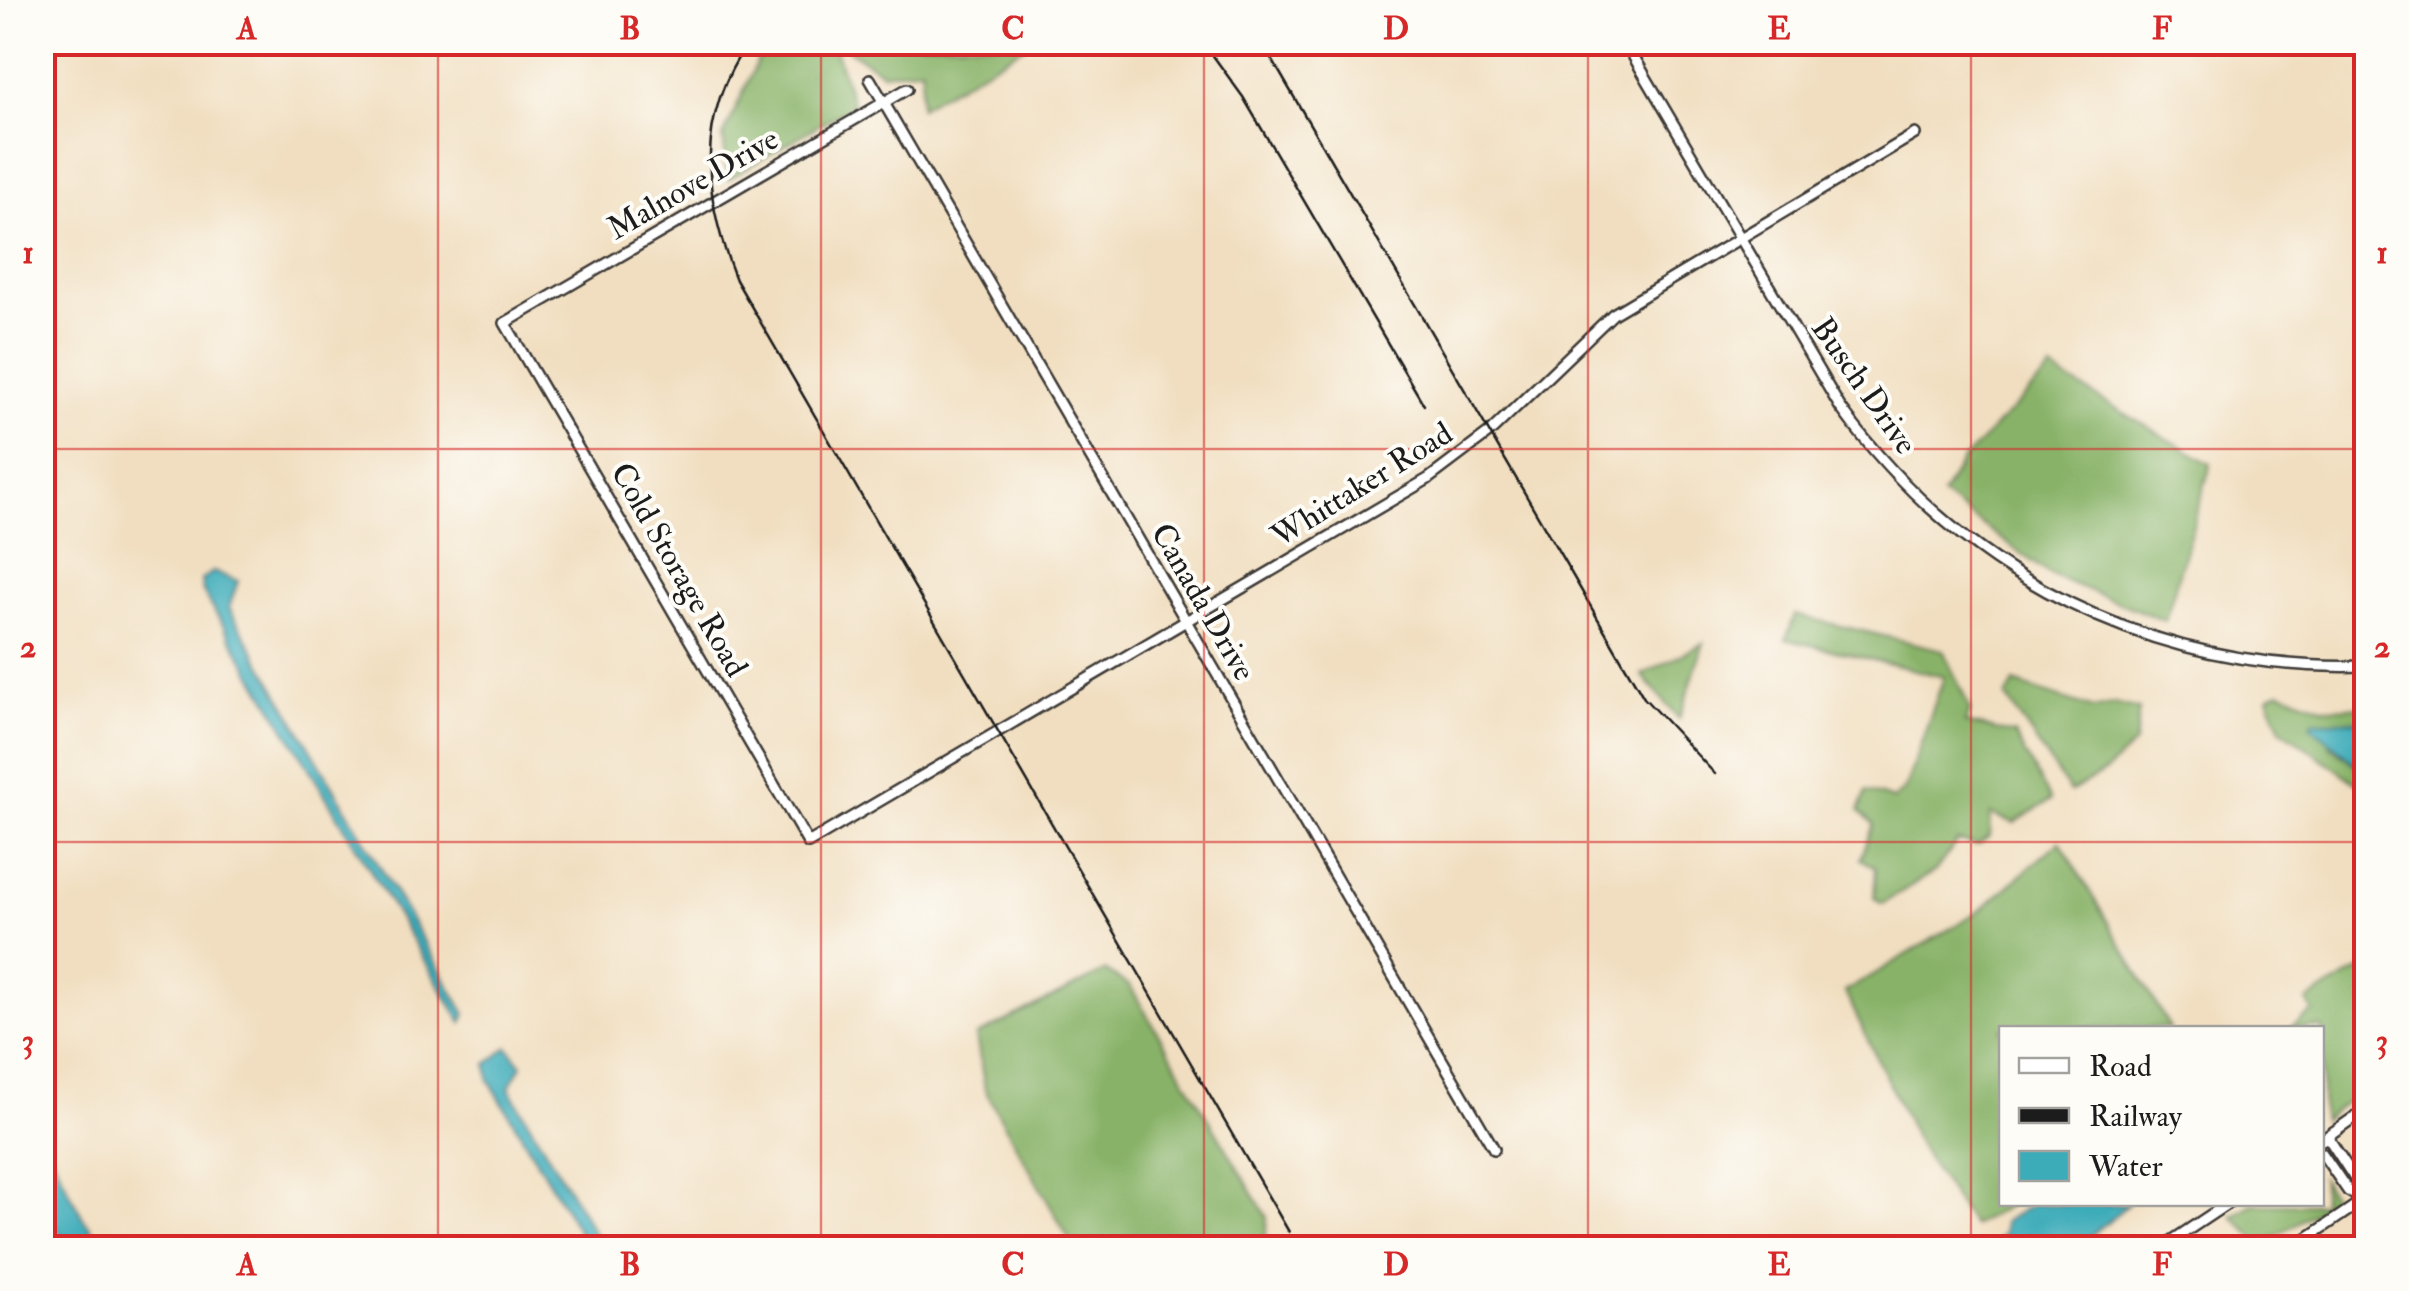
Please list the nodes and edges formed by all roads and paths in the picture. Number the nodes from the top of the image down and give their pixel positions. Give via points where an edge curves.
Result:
1 (1625, 42) edge
2 (870, 80) dead end
3 (907, 90) dead end
4 (884, 103) junction
5 (1915, 134) dead end
6 (1738, 236) junction
7 (505, 323) joint
8 (1185, 622) junction
9 (2366, 666) edge
10 (808, 844) joint
11 (2366, 1109) edge
12 (2324, 1138) edge
13 (1494, 1149) dead end
14 (2324, 1156) edge
15 (2366, 1201) edge
16 (2224, 1206) edge
17 (2160, 1248) edge
18 (2293, 1248) edge

1 - 6 street, Busch Drive
2 - 4 street, Canada Drive
3 - 4 street, Malnove Drive
4 - 7 street, Malnove Drive
4 - 8 street, Canada Drive
5 - 6 street, Whittaker Road
6 - 8 street, Whittaker Road via 1613,314 1458,459
6 - 9 street, Busch Drive via 1864,440 1989,558 2065,603 2182,648 2252,662
7 - 10 street, Cold Storage Road
8 - 10 street, Whittaker Road
8 - 13 street, Canada Drive
11 - 12 street
12 - 15 street
14 - 15 street via 2348,1191
15 - 18 street
16 - 17 street

